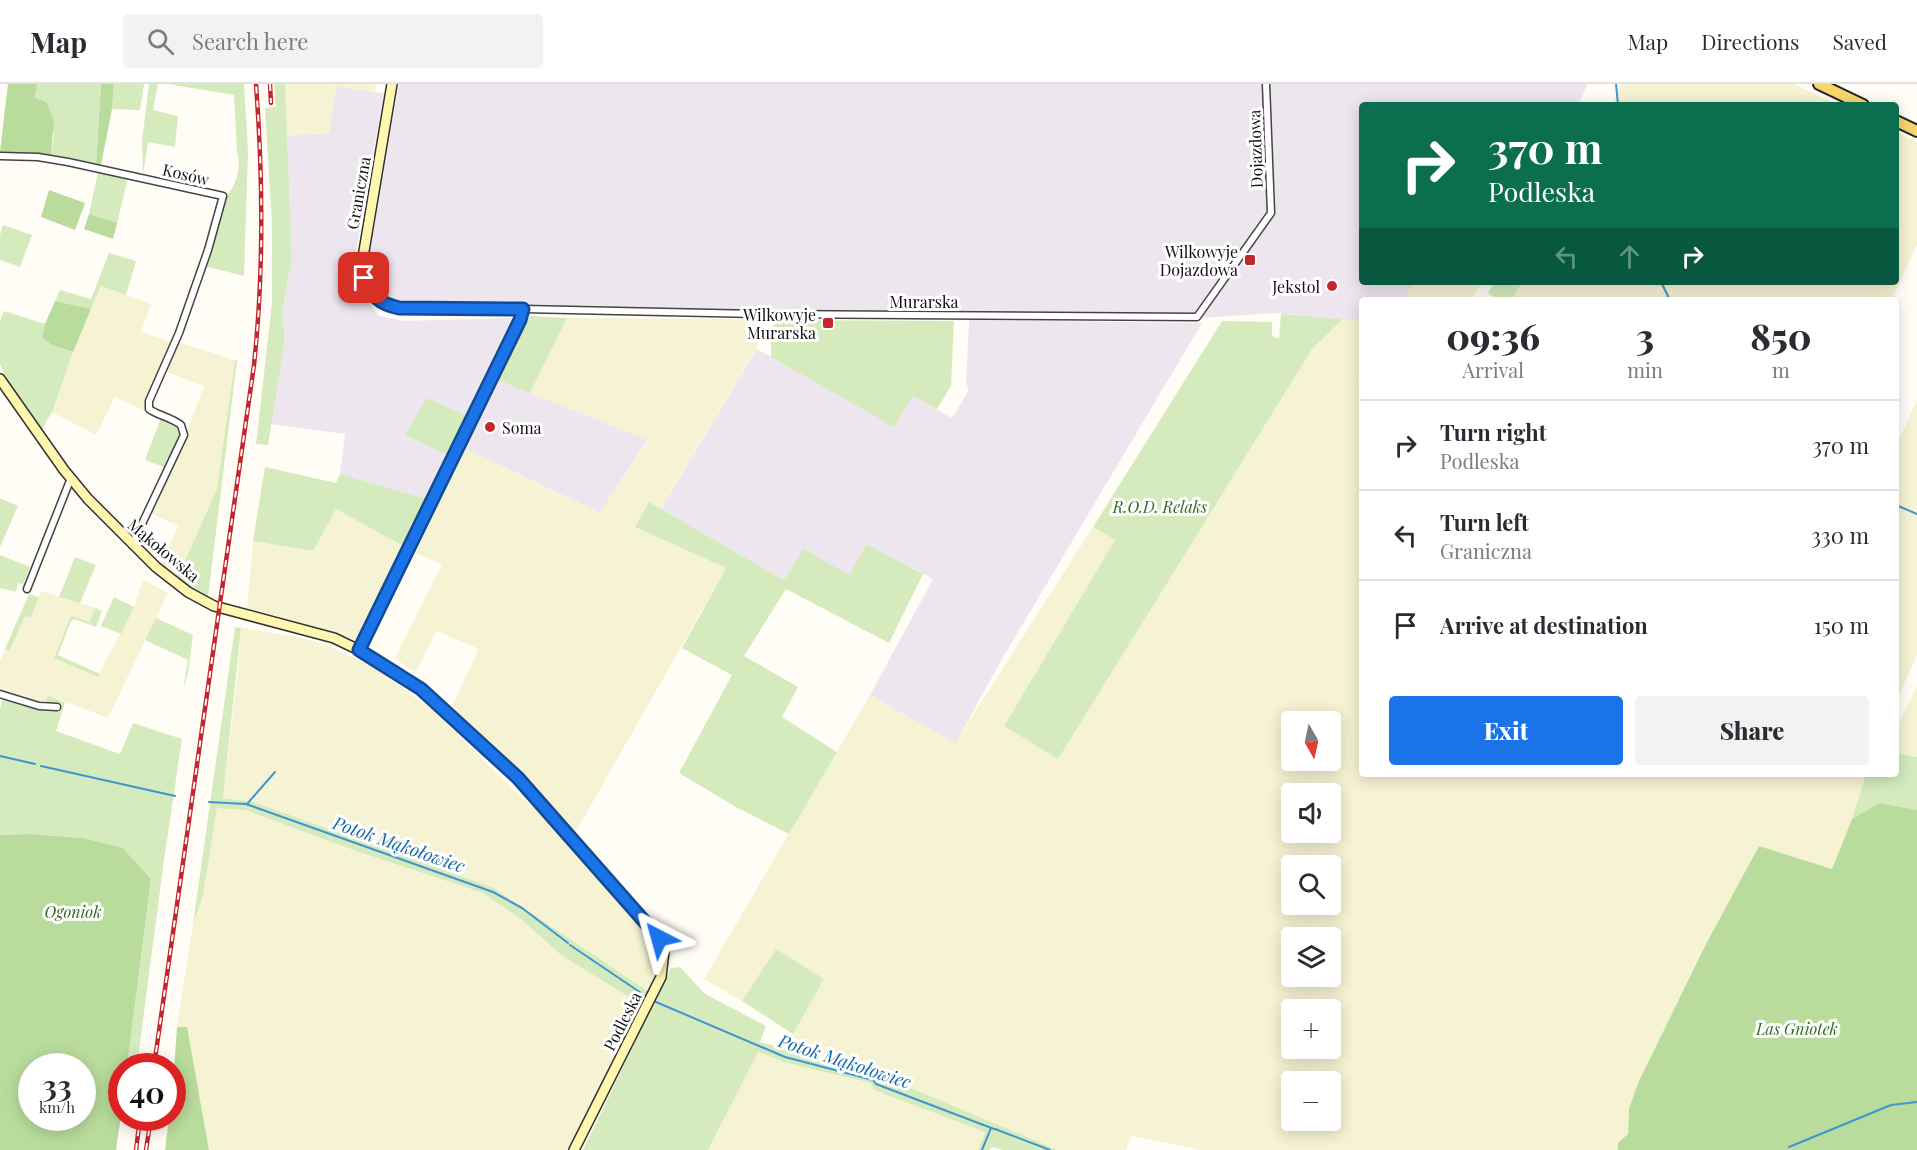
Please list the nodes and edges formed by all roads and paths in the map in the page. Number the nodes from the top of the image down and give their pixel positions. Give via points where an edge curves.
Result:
1 (392, 84) edge
2 (1266, 84) edge
3 (1819, 84) edge
4 (1857, 102) edge
5 (1899, 122) edge
6 (1917, 130) edge
7 (0, 156) edge
8 (1271, 213) joint
9 (523, 309) junction
10 (0, 379) edge
11 (71, 478) junction
12 (132, 545) junction
13 (27, 589) dead end
14 (359, 650) junction
15 (0, 694) edge
16 (57, 707) dead end
17 (573, 1150) edge

1 - 9 street, Graniczna via 362,263 369,290 385,305 399,308
2 - 8 street, Dojazdowa
3 - 4 main road
5 - 6 main road
7 - 12 street, Kosów via 58,160 224,196 179,333 148,405 153,412 181,425 184,435
8 - 9 street, Murarska via 1197,316
9 - 14 street
10 - 11 street, Mąkołowska
11 - 12 street, Mąkołowska
11 - 13 street
12 - 14 street, Mąkołowska via 188,592 214,606 303,628
14 - 17 street, Podleska via 421,689 518,778 659,938 664,951 660,977
15 - 16 street via 39,706

